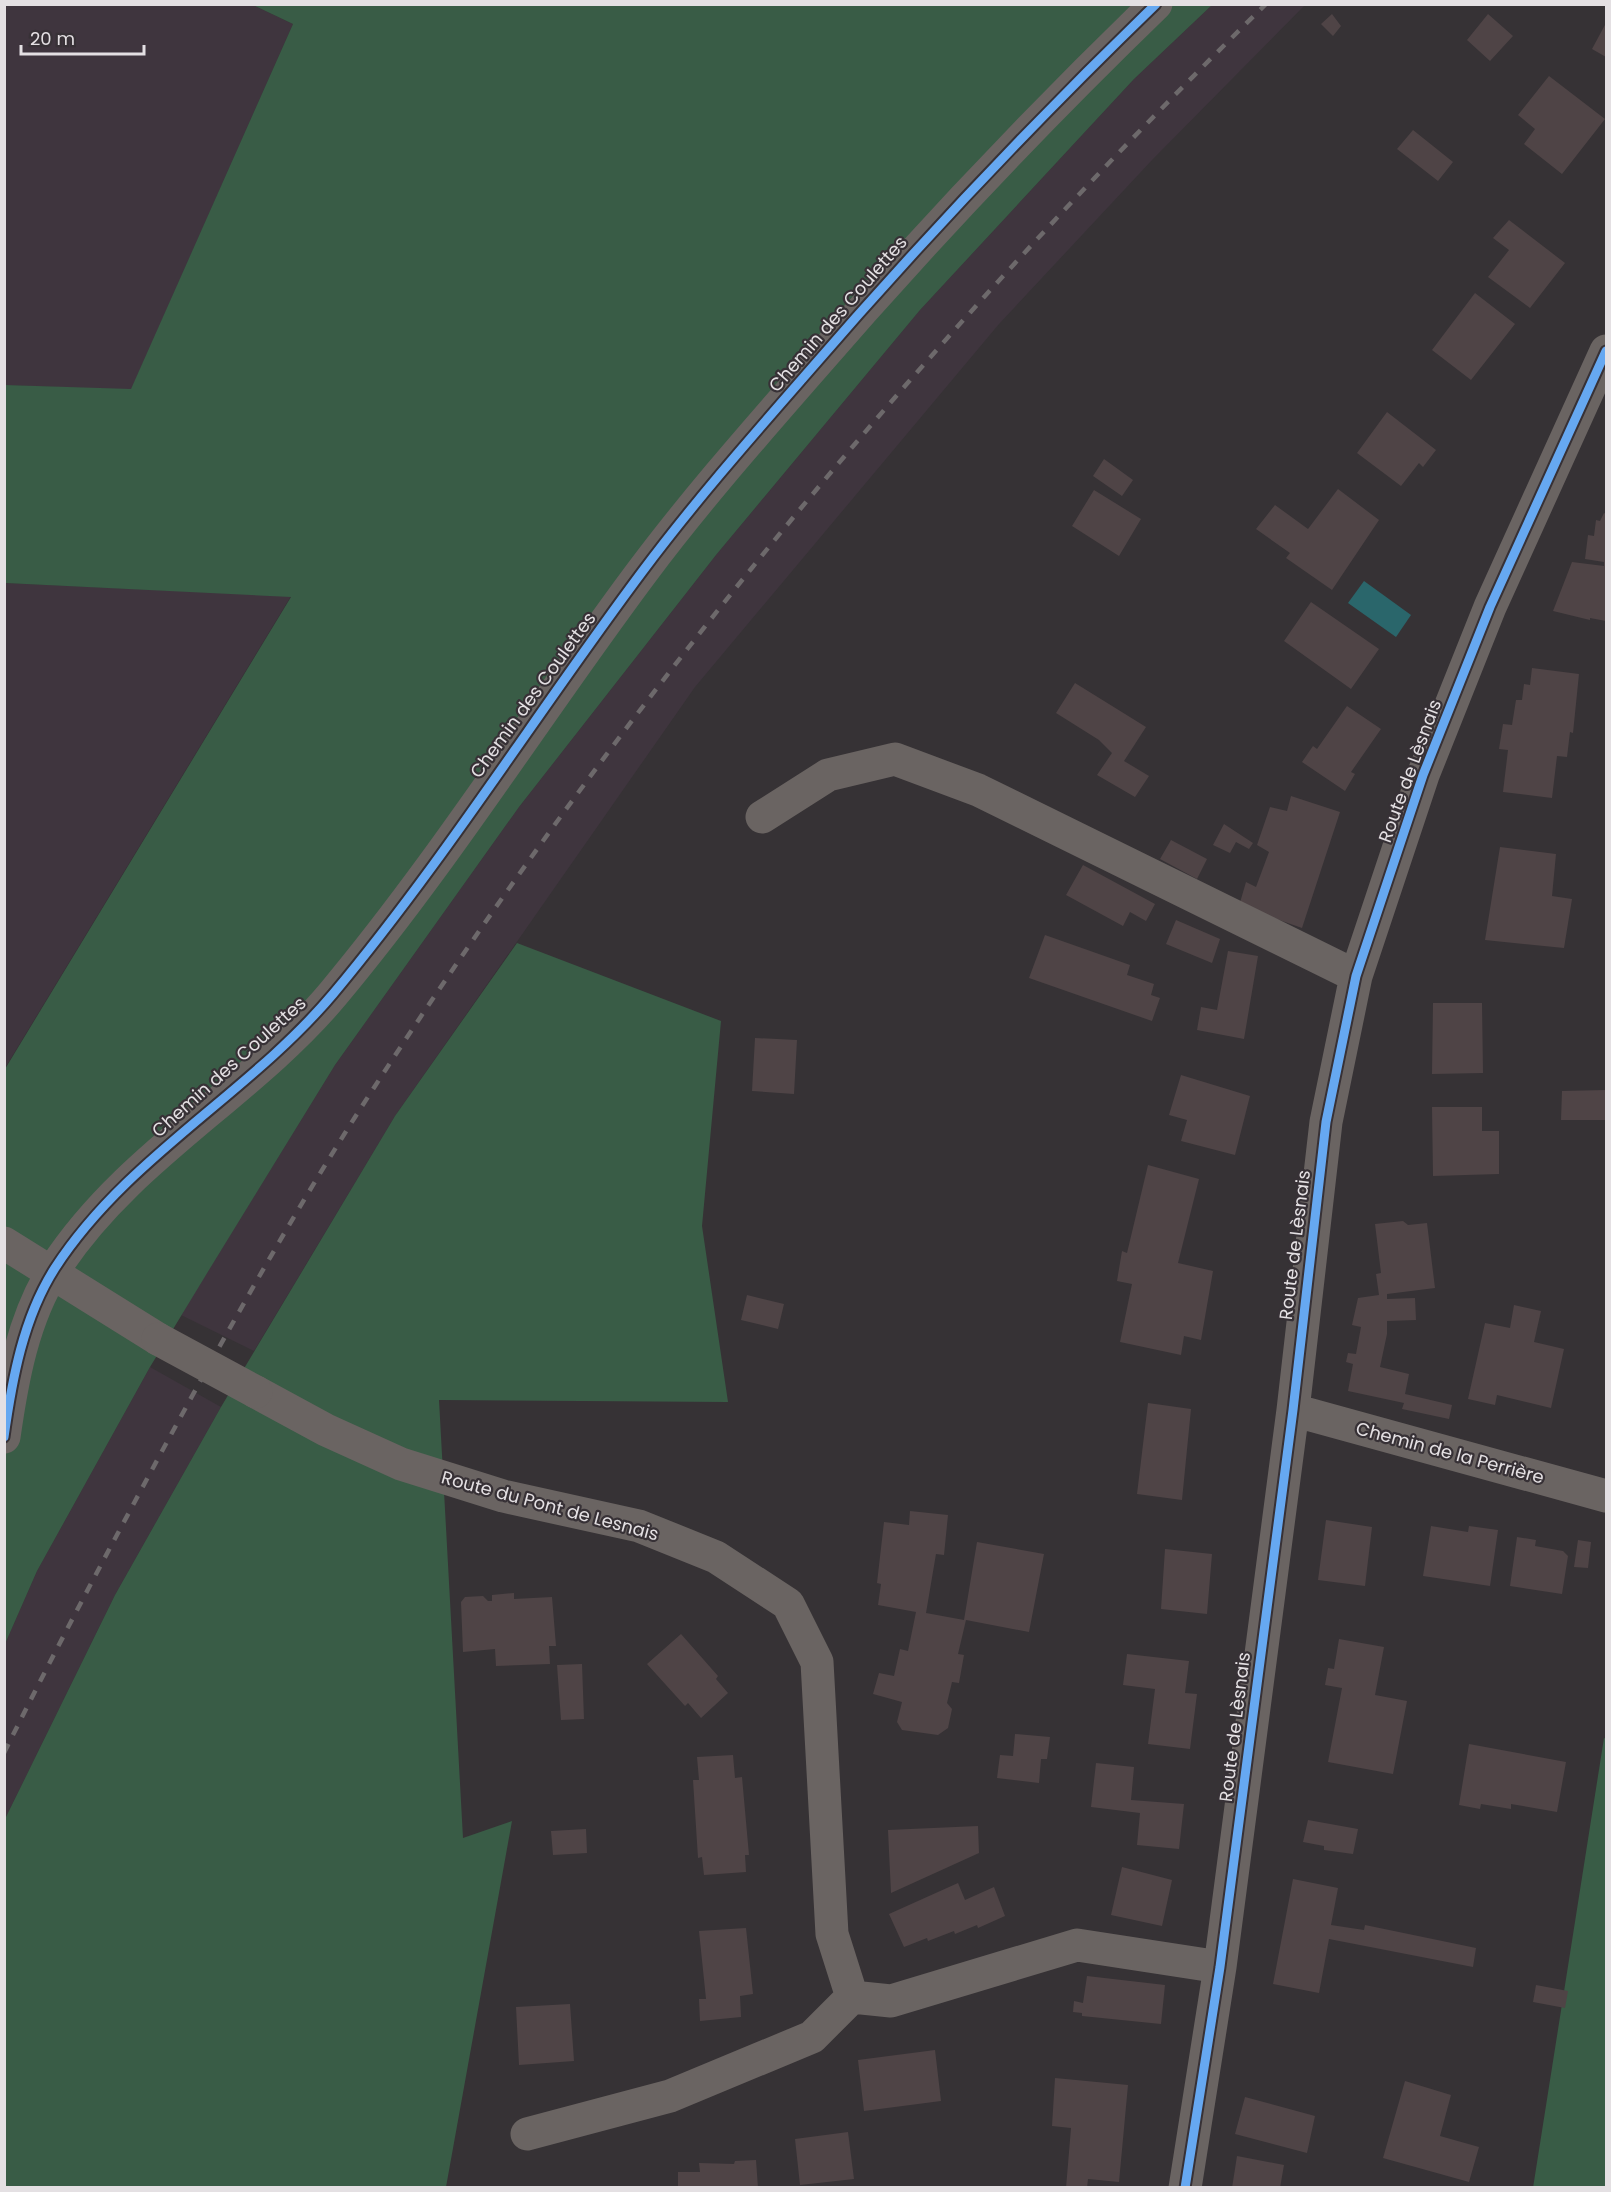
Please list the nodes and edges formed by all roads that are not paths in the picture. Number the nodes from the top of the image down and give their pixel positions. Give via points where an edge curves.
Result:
1 (1156, 4) edge
2 (1606, 351) edge
3 (762, 817) dead end
4 (1356, 976) junction
5 (4, 1243) edge
6 (52, 1273) junction
7 (1293, 1410) junction
8 (4, 1437) edge
9 (1606, 1496) edge
10 (1220, 1966) junction
11 (852, 1997) junction
12 (527, 2134) dead end
13 (1185, 2187) edge

1 - 6 street, Chemin des Coulettes via 1030,127 877,292 763,424 644,569 393,918 332,995 301,1030 122,1184
2 - 4 street, Route de Lèsnais via 1490,607 1423,775
3 - 4 street via 828,775 895,759 978,790
4 - 7 street, Route de Lèsnais via 1326,1122
5 - 6 street, Route du Pont de Lesnais
6 - 8 street, Chemin des Coulettes via 17,1363
6 - 11 street, Route du Pont de Lesnais, bridge via 158,1339 326,1430 401,1464 503,1496 639,1526 705,1552 788,1605 817,1662 832,1934
7 - 9 street, Chemin de la Perrière
7 - 10 street, Route de Lèsnais
10 - 11 street via 1077,1945 891,2001
10 - 13 street, Route de Lèsnais
11 - 12 street via 812,2037 670,2096

